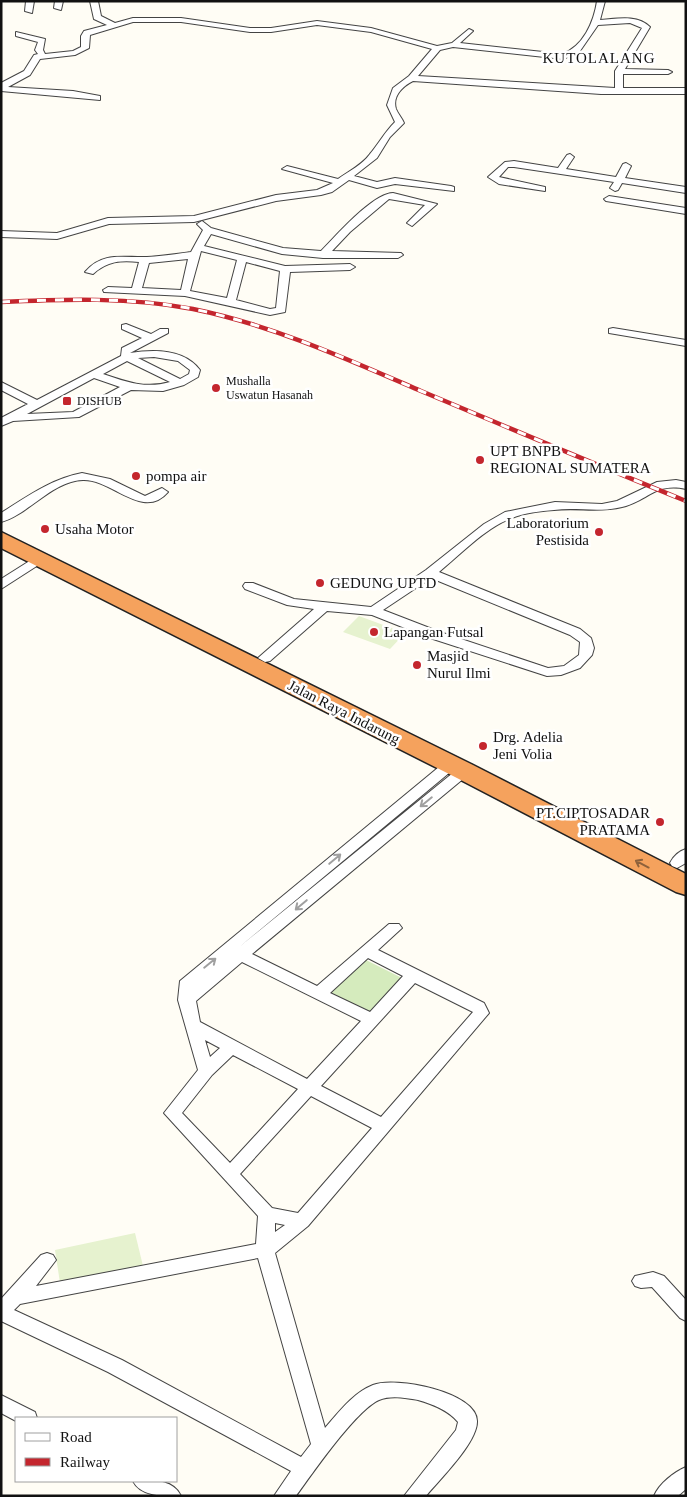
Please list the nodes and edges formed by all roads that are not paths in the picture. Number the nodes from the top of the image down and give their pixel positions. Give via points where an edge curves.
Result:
1 (30, 1) edge
2 (94, 1) edge
3 (601, 1) edge
4 (28, 11) dead end
5 (597, 23) junction
6 (116, 26) junction
7 (469, 31) dead end
8 (19, 34) dead end
9 (454, 45) junction
10 (437, 48) junction
11 (42, 55) junction
12 (619, 70) junction
13 (668, 72) dead end
14 (412, 78) junction
15 (1, 81) edge
16 (11, 82) junction
17 (1, 88) edge
18 (619, 91) junction
19 (686, 91) edge
20 (97, 98) dead end
21 (570, 157) dead end
22 (626, 166) dead end
23 (287, 169) dead end
24 (560, 172) junction
25 (342, 180) junction
26 (619, 181) junction
27 (452, 189) dead end
28 (542, 189) dead end
29 (686, 190) edge
30 (686, 210) edge
31 (194, 219) junction
32 (412, 223) dead end
33 (208, 230) junction
34 (1, 234) edge
35 (196, 252) junction
36 (323, 255) junction
37 (398, 255) dead end
38 (145, 260) junction
39 (242, 260) junction
40 (350, 267) dead end
41 (285, 269) junction
42 (90, 272) dead end
43 (108, 290) dead end
44 (136, 292) junction
45 (185, 293) junction
46 (231, 302) junction
47 (126, 327) dead end
48 (164, 331) dead end
49 (613, 331) dead end
50 (152, 338) junction
51 (686, 343) edge
52 (127, 357) junction
53 (92, 374) junction
54 (180, 383) junction
55 (1, 385) edge
56 (129, 387) junction
57 (36, 404) junction
58 (4, 419) edge
59 (686, 486) edge
60 (162, 492) dead end
61 (1, 518) edge
62 (1, 529) edge
63 (1, 539) edge
64 (35, 553) junction
65 (430, 573) junction
66 (1, 585) edge
67 (249, 586) dead end
68 (324, 608) junction
69 (374, 611) junction
70 (251, 655) junction
71 (457, 768) junction
72 (684, 868) edge
73 (394, 928) dead end
74 (367, 951) junction
75 (234, 952) junction
76 (413, 975) junction
77 (319, 994) junction
78 (372, 1020) junction
79 (194, 1026) junction
80 (231, 1046) junction
81 (206, 1071) junction
82 (308, 1086) junction
83 (383, 1126) junction
84 (230, 1174) junction
85 (267, 1214) junction
86 (302, 1221) junction
87 (265, 1250) junction
88 (47, 1260) dead end
89 (641, 1281) dead end
90 (15, 1297) junction
91 (1, 1311) edge
92 (686, 1313) edge
93 (1, 1403) edge
94 (26, 1417) edge
95 (321, 1446) junction
96 (305, 1469) junction
97 (686, 1476) edge
98 (145, 1482) edge
99 (172, 1496) edge
100 (284, 1496) edge
101 (414, 1496) edge
102 (664, 1496) edge

1 - 4 street
2 - 6 street via 97,17
3 - 5 street
5 - 9 street via 576,50 563,57
5 - 12 street via 633,22 646,27
6 - 10 street via 129,20 172,20 260,30 323,23 371,30
6 - 11 street via 87,33 85,48 79,52
7 - 9 street
8 - 11 street via 42,41 39,50
9 - 10 street
10 - 14 street
11 - 16 street via 35,58 27,73
12 - 13 street
12 - 18 street
14 - 18 street
14 - 25 street via 392,96 393,112 400,123 386,136 370,160
15 - 16 street
16 - 17 street
17 - 20 street via 25,92 72,92
18 - 19 street
21 - 24 street
22 - 26 street
23 - 25 street
24 - 26 street
24 - 28 street via 510,164 493,177 499,182
25 - 27 street via 377,185 395,180
25 - 31 street via 329,190 318,193 276,198
26 - 29 street via 664,183
26 - 30 street via 606,202
31 - 33 street
31 - 34 street via 108,221 57,236
32 - 36 street via 432,204 387,196
33 - 35 street
33 - 36 street via 282,250
35 - 38 street
35 - 39 street
35 - 45 street
36 - 37 street
38 - 42 street via 110,260 96,265
38 - 44 street
39 - 41 street
39 - 46 street
40 - 41 street
41 - 46 street via 281,310 270,312
43 - 44 street
44 - 45 street
45 - 46 street
47 - 50 street
48 - 50 street
49 - 51 street
50 - 52 street via 126,350
52 - 53 street
52 - 54 street
52 - 54 street via 164,355 186,361 195,370 194,375
53 - 56 street
53 - 57 street
54 - 56 street via 151,389
55 - 57 street
56 - 58 street via 75,415
57 - 58 street
59 - 65 street via 661,484 621,504 602,508 555,506 508,514
60 - 61 street via 142,500 102,480 79,477 55,485
62 - 64 highway, Jalan Raya Indarung
63 - 64 highway, Jalan Raya Indarung
64 - 66 street
64 - 70 highway, Jalan Raya Indarung
65 - 69 street
65 - 69 street via 575,632 586,641 587,651 580,663 570,669 560,673 547,672
67 - 68 street via 291,602
68 - 69 street
68 - 70 street
70 - 71 highway, Jalan Raya Indarung
70 - 72 highway, Jalan Raya Indarung
72 -> 71 highway, Jalan Raya Indarung
71 - 75 street
73 - 74 street
74 - 76 street
74 - 77 street
75 - 77 street
75 - 79 street via 186,1000
76 - 78 street
76 - 83 street via 478,1007 481,1013
77 - 78 street
78 - 82 street
79 - 80 street
79 - 81 street
80 - 81 street
80 - 82 street
81 - 84 street via 172,1113
82 - 83 street
82 - 84 street
83 - 86 street
84 - 85 street
85 - 86 street
85 - 87 street
86 - 87 street
87 - 90 street
87 - 95 street
88 - 90 street
89 - 92 street via 658,1281
90 - 91 street
91 - 96 street via 115,1366
93 - 94 street
95 - 96 street
95 - 101 street via 369,1396 380,1390 394,1388 432,1396 459,1408 468,1420 465,1434
96 - 100 street
97 - 102 street
98 - 99 street

